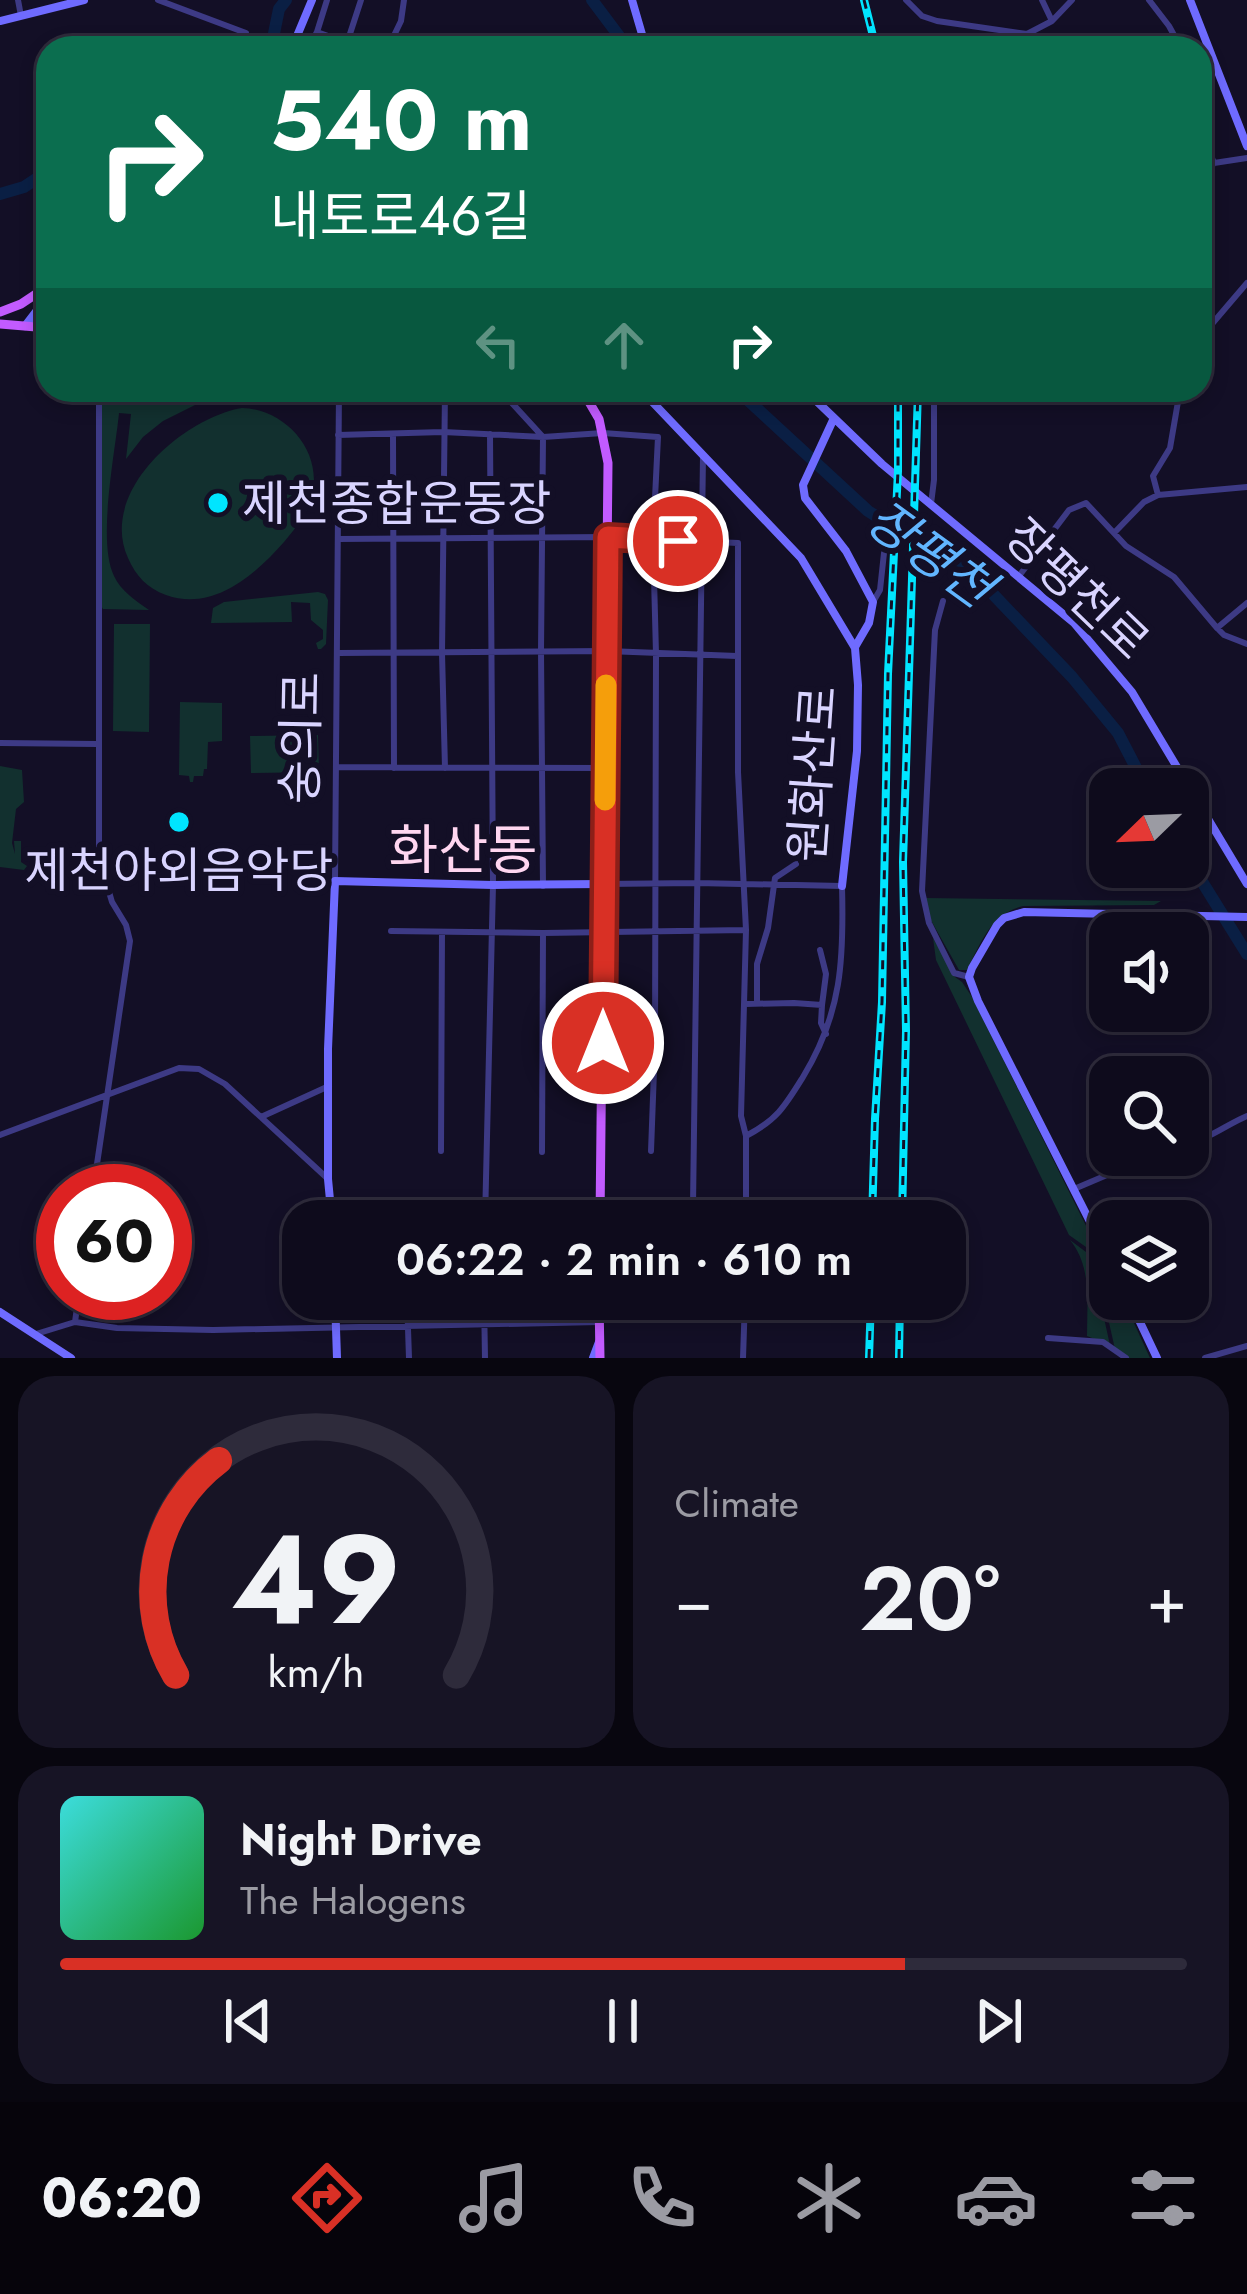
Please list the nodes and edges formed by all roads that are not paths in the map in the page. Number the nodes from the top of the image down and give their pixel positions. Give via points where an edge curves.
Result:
1 (18, 0) edge
2 (84, 0) edge
3 (158, 0) edge
4 (312, 0) edge
5 (327, 0) edge
6 (361, 0) edge
7 (404, 0) edge
8 (632, 0) edge
9 (906, 0) edge
10 (1042, 0) edge
11 (1072, 0) edge
12 (1149, 0) edge
13 (1190, 0) edge
14 (21, 16) junction
15 (0, 21) edge
16 (1052, 21) junction
17 (317, 32) junction
18 (246, 33) dead end
19 (1027, 34) joint
20 (297, 36) edge
21 (315, 36) edge
22 (328, 36) edge
23 (350, 36) edge
24 (393, 36) edge
25 (642, 36) edge
26 (1174, 36) edge
27 (1204, 36) edge
28 (1212, 56) edge
29 (1247, 146) edge
30 (1247, 158) edge
31 (1212, 159) edge
32 (1214, 164) junction
33 (1212, 166) edge
34 (1247, 283) edge
35 (36, 294) edge
36 (0, 312) edge
37 (36, 312) edge
38 (0, 324) edge
39 (1212, 324) edge
40 (25, 326) junction
41 (36, 327) edge
42 (99, 402) edge
43 (338, 402) edge
44 (444, 402) edge
45 (511, 402) edge
46 (589, 402) edge
47 (652, 402) edge
48 (814, 402) edge
49 (934, 402) edge
50 (1178, 402) edge
51 (831, 423) junction
52 (443, 432) junction
53 (603, 433) junction
54 (393, 434) junction
55 (490, 434) junction
56 (338, 435) junction
57 (542, 437) junction
58 (703, 455) junction
59 (1247, 487) edge
60 (1158, 495) junction
61 (931, 504) junction
62 (1115, 532) junction
63 (543, 537) junction
64 (608, 537) junction
65 (394, 538) junction
66 (443, 538) junction
67 (491, 538) junction
68 (338, 539) junction
69 (653, 539) junction
70 (702, 543) junction
71 (884, 554) dead end
72 (1019, 576) junction
73 (943, 601) dead end
74 (873, 602) junction
75 (1247, 603) edge
76 (1217, 628) junction
77 (1247, 644) edge
78 (855, 649) junction
79 (541, 651) junction
80 (607, 651) junction
81 (492, 652) junction
82 (338, 653) junction
83 (442, 653) junction
84 (394, 654) junction
85 (656, 654) junction
86 (701, 656) junction
87 (738, 656) junction
88 (0, 743) edge
89 (97, 744) junction
90 (542, 766) junction
91 (338, 767) junction
92 (492, 767) junction
93 (394, 768) junction
94 (445, 768) junction
95 (606, 768) junction
96 (796, 864) dead end
97 (335, 881) junction
98 (697, 883) junction
99 (745, 883) junction
100 (604, 884) junction
101 (654, 884) junction
102 (774, 884) junction
103 (1247, 884) edge
104 (493, 885) junction
105 (543, 886) junction
106 (842, 886) junction
107 (1247, 917) edge
108 (604, 930) junction
109 (655, 930) junction
110 (696, 930) junction
111 (746, 930) junction
112 (391, 931) dead end
113 (442, 932) junction
114 (493, 933) junction
115 (543, 933) junction
116 (820, 950) dead end
117 (969, 977) junction
118 (757, 1003) junction
119 (745, 1004) junction
120 (822, 1005) junction
121 (826, 1034) junction
122 (328, 1086) junction
123 (107, 1094) junction
124 (1247, 1116) edge
125 (261, 1118) junction
126 (0, 1135) edge
127 (746, 1136) junction
128 (1209, 1136) edge
129 (651, 1150) dead end
130 (441, 1151) dead end
131 (542, 1152) dead end
132 (97, 1164) edge
133 (1105, 1176) edge
134 (328, 1179) junction
135 (1074, 1189) junction
136 (331, 1200) edge
137 (485, 1200) edge
138 (601, 1200) edge
139 (693, 1200) edge
140 (746, 1200) edge
141 (1089, 1219) edge
142 (0, 1312) edge
143 (336, 1320) edge
144 (409, 1320) edge
145 (485, 1320) edge
146 (744, 1320) edge
147 (1139, 1320) edge
148 (75, 1322) joint
149 (599, 1322) joint
150 (409, 1324) junction
151 (485, 1324) junction
152 (336, 1327) junction
153 (36, 1334) junction
154 (1048, 1338) dead end
155 (599, 1341) junction
156 (1245, 1346) edge
157 (71, 1358) edge
158 (337, 1358) edge
159 (410, 1358) edge
160 (485, 1358) edge
161 (597, 1358) edge
162 (611, 1358) edge
163 (743, 1358) edge
164 (1126, 1358) edge
165 (1157, 1358) edge
166 (1205, 1358) edge
167 (1244, 1358) edge

1 - 14 street
2 - 14 street
3 - 18 street
4 - 20 street
5 - 17 street
6 - 23 street
7 - 24 street
8 - 25 street
9 - 19 street via 938,21
10 - 16 street
11 - 16 street
12 - 26 street
13 - 27 street
14 - 15 street
16 - 19 street
17 - 21 street
17 - 22 street
28 - 29 street
30 - 32 street
31 - 32 street
32 - 33 street
34 - 39 street
35 - 36 main road
37 - 40 street
38 - 40 main road
40 - 41 main road
42 - 89 street
43 - 56 street, 숭의로
44 - 52 street
45 - 57 street
46 - 53 main road
47 - 58 street, 원화산로
48 - 51 street, 장평천로
49 - 61 street
50 - 60 street via 1169,448 1153,476
51 - 61 street, 장평천로
51 - 74 street via 805,479 805,498
52 - 54 street
52 - 55 street
52 - 66 street
53 - 57 street
53 - 64 main road
53 - 69 street via 658,437
54 - 56 street
54 - 65 street
55 - 57 street
55 - 67 street
56 - 68 street, 숭의로
57 - 63 street
58 - 70 street
58 - 78 street, 원화산로 via 801,558
59 - 60 street
60 - 62 street
61 - 72 street, 장평천로
62 - 72 street via 1079,504
62 - 76 street via 1174,577
63 - 64 street
63 - 67 street
63 - 79 street
64 - 69 street
64 - 80 main road
65 - 66 street
65 - 68 street
65 - 84 street
66 - 67 street
66 - 83 street
67 - 81 street
68 - 82 street, 숭의로
69 - 70 street
69 - 85 street
70 - 86 street
70 - 87 street via 738,543
71 - 74 street
72 - 103 street, 장평천로 via 1074,623 1132,692
73 - 117 street via 922,891 954,974
74 - 78 street
75 - 76 street
76 - 77 street
78 - 106 street, 원화산로 via 856,751
79 - 80 street
79 - 81 street
79 - 90 street
80 - 85 street
80 - 95 main road
81 - 83 street
81 - 92 street
82 - 84 street
82 - 91 street, 숭의로
83 - 84 street
83 - 94 street
84 - 93 street
85 - 86 street
85 - 101 street
86 - 87 street
86 - 98 street
87 - 99 street
88 - 89 street
89 - 123 street via 99,858 130,940
90 - 92 street
90 - 95 street
90 - 105 street
91 - 93 street
91 - 97 street, 숭의로
92 - 94 street
92 - 104 street
93 - 94 street
95 - 100 main road
96 - 102 street
97 - 104 street
97 - 122 street, 숭의로
98 - 99 street
98 - 101 street
98 - 110 street
99 - 102 street
99 - 111 street
100 - 101 street
100 - 105 street
100 - 108 main road
101 - 109 street
102 - 106 street
102 - 118 street
104 - 105 street
104 - 114 street
106 - 121 street, 원화산로 via 837,1000
107 - 117 street via 1013,914 997,925
108 - 109 street
108 - 115 street
108 - 138 main road
109 - 110 street
109 - 129 street
110 - 111 street
110 - 139 street
111 - 119 street
112 - 113 street
113 - 114 street
113 - 130 street
114 - 115 street
114 - 137 street
115 - 131 street
116 - 120 street
117 - 135 street
118 - 119 street
118 - 120 street
119 - 127 street
120 - 121 street
121 - 127 street, 원화산로 via 779,1115
122 - 125 street
122 - 134 street, 숭의로
123 - 125 street via 190,1067 225,1084
123 - 126 street
123 - 132 street
124 - 128 street
125 - 134 street
127 - 140 street
133 - 135 street
134 - 136 street, 숭의로
135 - 141 street
142 - 153 street
143 - 152 street
144 - 150 street
145 - 151 street
146 - 163 street
147 - 165 street
148 - 152 street
148 - 153 street
149 - 151 street
149 - 155 main road
150 - 151 street
150 - 152 street
150 - 159 street
151 - 160 street
152 - 158 street
153 - 157 street
154 - 164 street via 1097,1341
155 - 161 main road
155 - 162 main road
156 - 166 street
156 - 167 street

